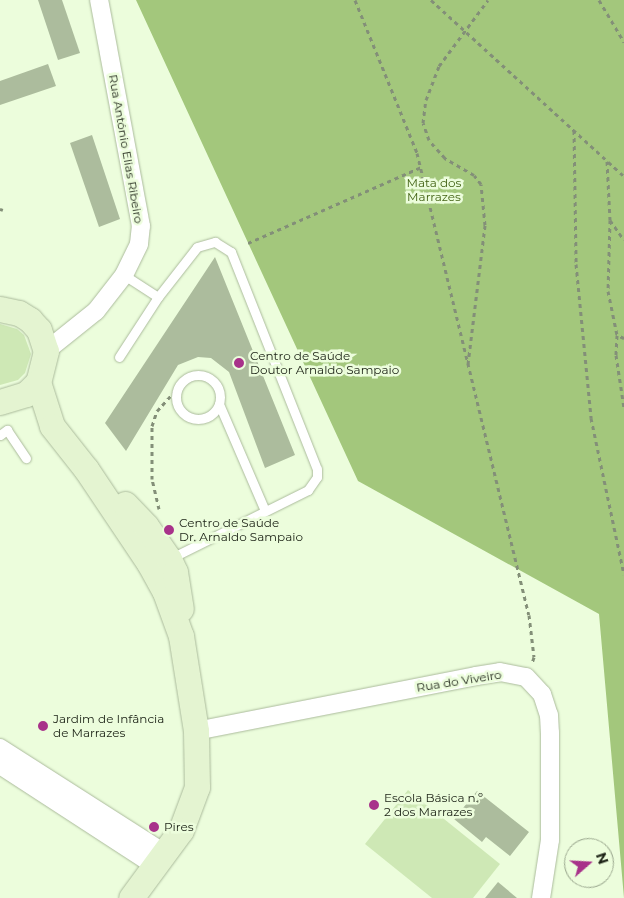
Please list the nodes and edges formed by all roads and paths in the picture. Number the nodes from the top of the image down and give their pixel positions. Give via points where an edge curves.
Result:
1 (99, 0) edge
2 (355, 0) edge
3 (431, 0) edge
4 (488, 0) edge
5 (599, 0) edge
6 (467, 30) junction
7 (624, 42) edge
8 (574, 130) junction
9 (607, 160) junction
10 (420, 166) junction
11 (624, 176) edge
12 (610, 220) junction
13 (624, 240) edge
14 (248, 243) dead end
15 (124, 275) junction
16 (158, 297) junction
17 (0, 309) edge
18 (617, 336) junction
19 (624, 338) edge
20 (42, 341) junction
21 (119, 357) dead end
22 (467, 367) junction
23 (38, 382) junction
24 (177, 389) junction
25 (1, 402) edge
26 (219, 404) junction
27 (624, 408) edge
28 (52, 426) junction
29 (0, 435) edge
30 (26, 458) dead end
31 (266, 511) junction
32 (160, 512) dead end
33 (159, 561) junction
34 (624, 575) edge
35 (526, 677) junction
36 (196, 731) junction
37 (0, 748) edge
38 (0, 765) edge
39 (161, 860) junction
40 (130, 898) edge
41 (541, 898) edge

1 - 15 street, Rua António Elias Ribeiro via 141,226 138,244
2 - 10 path
3 - 6 path
4 - 6 path
5 - 7 path
6 - 8 path
6 - 22 path via 439,66 426,100 423,123 429,140 440,152 459,169 474,175 481,184 485,225
8 - 9 path
8 - 34 path via 576,264 591,418
9 - 11 path
9 - 12 path
10 - 14 path
10 - 22 path
12 - 13 path
12 - 18 path via 608,291
15 - 16 lane
15 - 20 street, Rua António Elias Ribeiro via 96,311 69,332
16 - 21 lane
16 - 31 lane via 197,247 215,242 231,252 316,468 314,484 308,490
17 - 20 main road via 19,313
18 - 19 path
18 - 27 path via 616,355
20 - 23 main road
22 - 35 path via 529,615 534,657
23 - 25 main road via 26,394
23 - 28 main road
24 - 26 lane via 194,375 208,376 219,387
24 - 26 lane via 177,404 185,415 192,418 207,418
24 - 32 path via 157,411 151,434 152,479
25 - 28 main road
26 - 31 lane
28 - 33 main road
29 - 30 lane via 8,430
31 - 33 lane
33 - 36 main road via 180,592 181,636
35 - 36 street, Rua do Viveiro via 500,672
35 - 41 street via 542,694 549,715 550,840
36 - 39 main road via 198,772 194,800
37 - 39 street
38 - 39 street
39 - 40 main road

